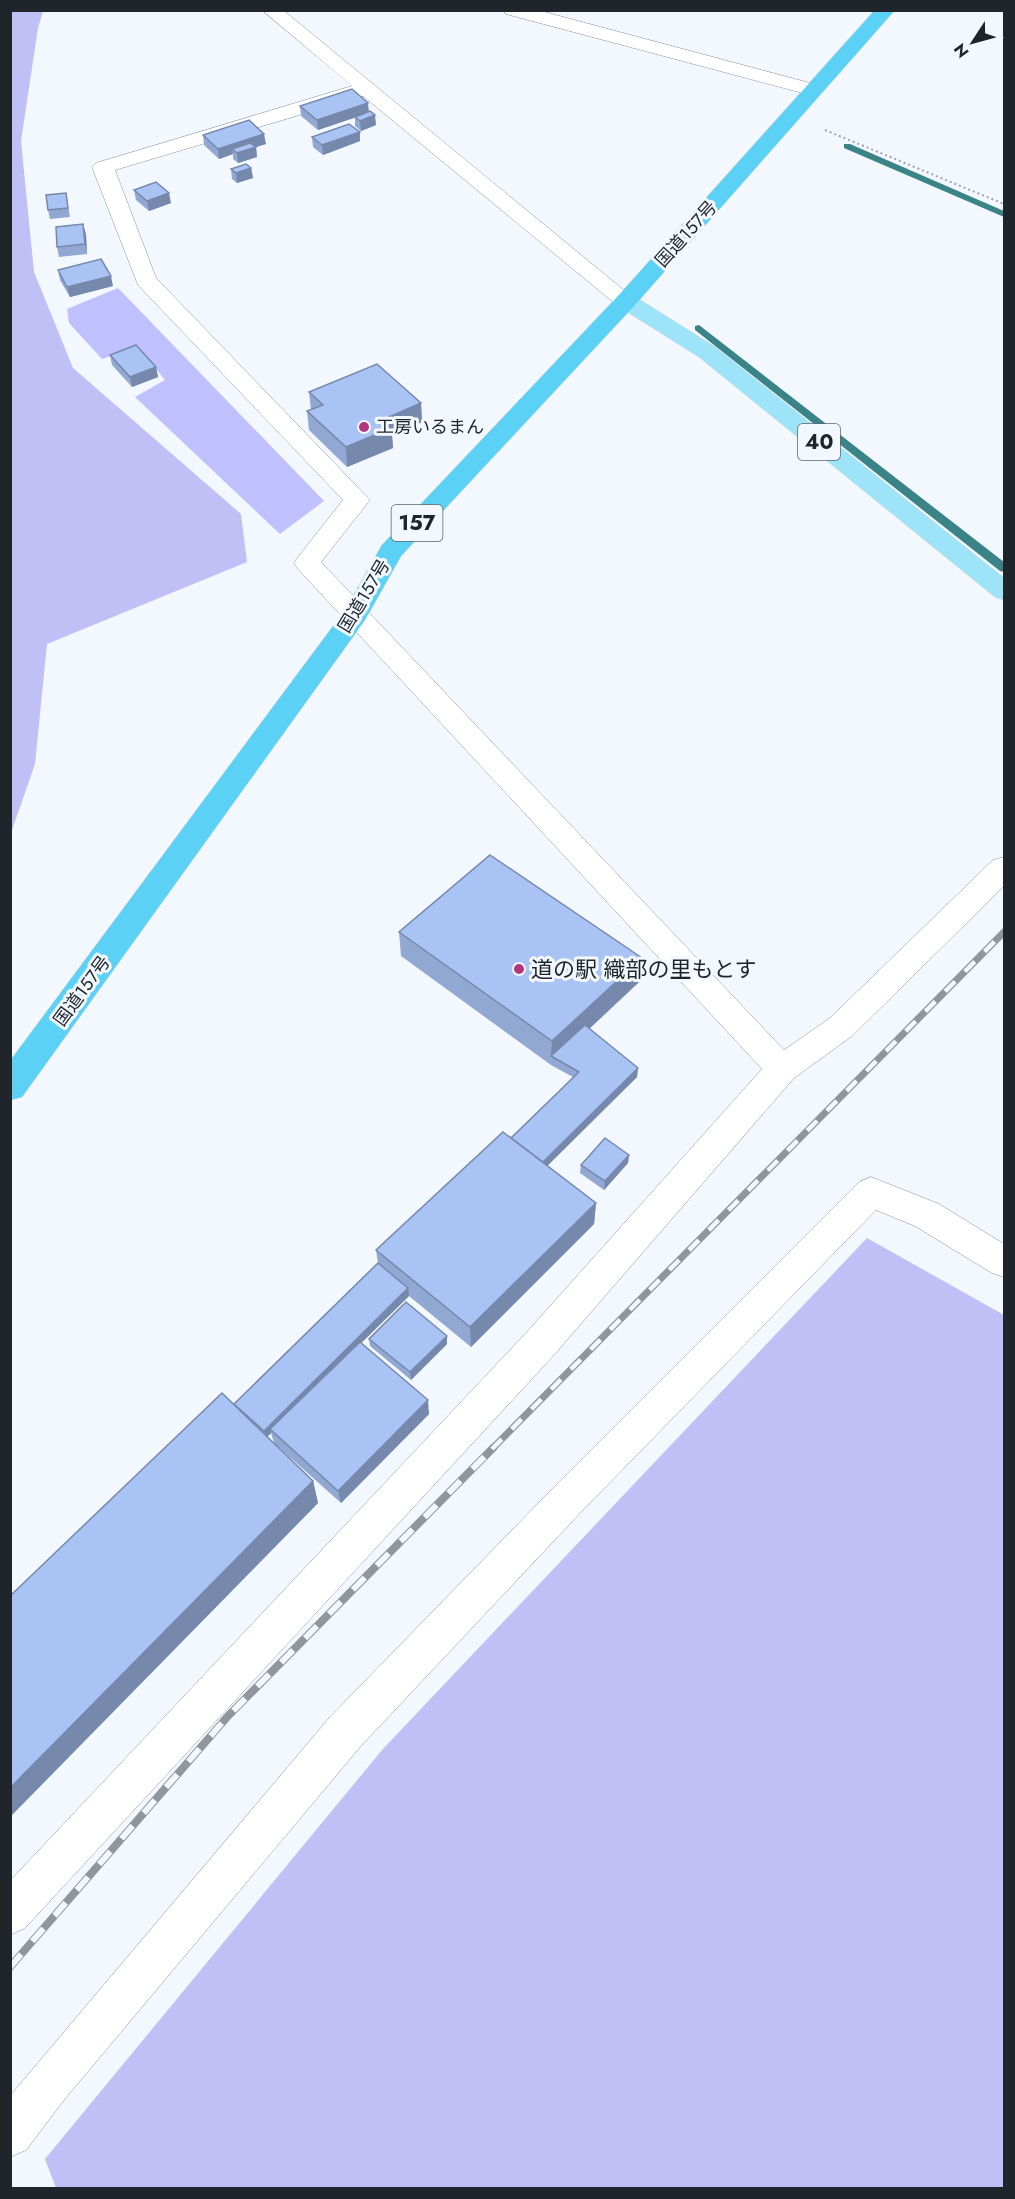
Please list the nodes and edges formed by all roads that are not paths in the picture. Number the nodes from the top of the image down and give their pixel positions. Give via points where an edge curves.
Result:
1 (271, 10) edge
2 (513, 10) edge
3 (886, 10) edge
4 (368, 88) junction
5 (814, 90) junction
6 (626, 301) junction
7 (1005, 591) edge
8 (356, 614) junction
9 (1005, 868) edge
10 (782, 1070) junction
11 (10, 1087) edge
12 (1005, 1262) edge
13 (10, 1913) edge
14 (10, 2134) edge

1 - 4 street
2 - 5 street
3 - 5 highway, 国道157号 / 157
4 - 6 street
4 - 8 street via 103,167 146,280 357,500 307,563
5 - 6 highway, 国道157号 / 157
6 - 7 main road, 40 via 707,352
6 - 8 highway, 国道157号 / 157 via 391,550
8 - 10 street
8 - 11 highway, 国道157号 / 157
9 - 10 street via 841,1027
10 - 13 street via 540,1344
12 - 14 street via 927,1215 871,1192 345,1732

